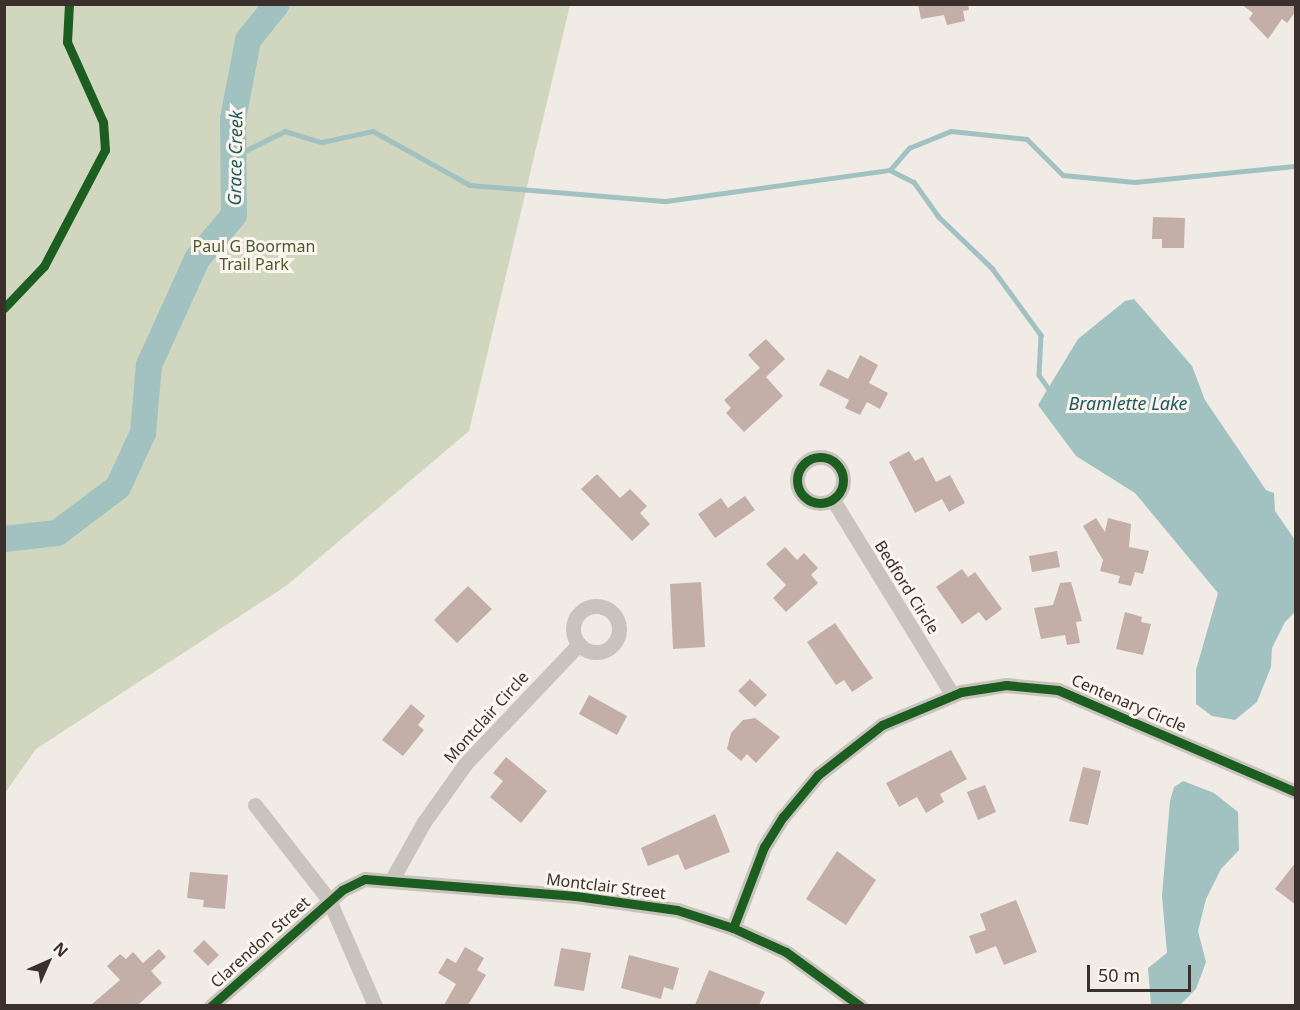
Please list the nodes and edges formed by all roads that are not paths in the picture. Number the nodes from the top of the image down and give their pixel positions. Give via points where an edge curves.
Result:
1 (832, 500) dead end
2 (579, 644) dead end
3 (952, 694) junction
4 (1296, 792) edge
5 (255, 805) dead end
6 (391, 881) junction
7 (329, 900) junction
8 (733, 928) junction
9 (211, 1005) edge
10 (375, 1005) edge
11 (860, 1005) edge

1 - 3 street, Bedford Circle
2 - 6 street, Montclair Circle via 466,763 429,814
3 - 4 street, Centenary Circle via 1006,685 1058,690
3 - 8 street, Centenary Circle via 874,730 818,775 764,847
5 - 7 street
6 - 7 street, Montclair Street via 357,880
6 - 8 street, Montclair Street via 637,903 696,915
7 - 9 street, Clarendon Street
7 - 10 street
8 - 11 street, Montclair Street via 803,962

